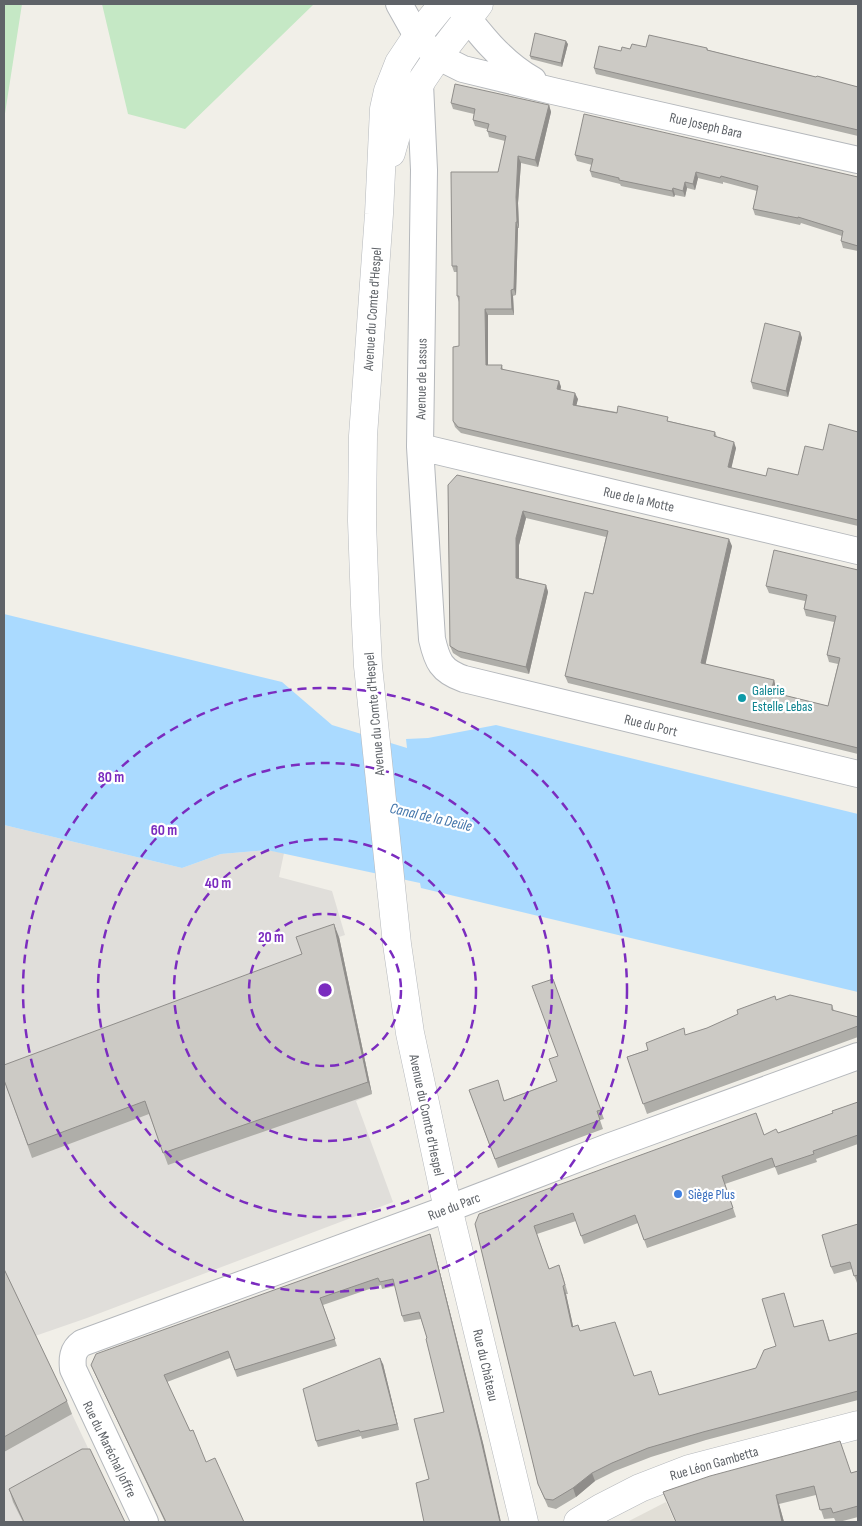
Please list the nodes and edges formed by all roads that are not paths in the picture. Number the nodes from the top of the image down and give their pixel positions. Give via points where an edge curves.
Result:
1 (399, 4) edge
2 (443, 4) edge
3 (468, 9) edge
4 (416, 36) junction
5 (439, 57) junction
6 (420, 84) junction
7 (554, 91) junction
8 (858, 160) edge
9 (380, 214) junction
10 (420, 447) junction
11 (858, 551) edge
12 (446, 671) joint
13 (858, 774) edge
14 (858, 1056) edge
15 (449, 1208) junction
16 (75, 1375) joint
17 (858, 1425) edge
18 (145, 1522) edge
19 (524, 1522) edge
20 (578, 1522) edge

1 - 4 street
2 - 4 street, Avenue du Comte d'Hespel
3 - 5 street, Avenue du Comte d'Hespel
3 - 7 street, Rue Joseph Bara via 504,60
4 - 5 street, Rue Joseph Bara
4 - 9 street, Avenue du Comte d'Hespel via 392,76 384,109
5 - 6 street, Avenue du Comte d'Hespel
5 - 7 street, Rue Joseph Bara via 463,69
6 - 9 street, Avenue du Comte d'Hespel via 405,110 394,142
6 - 10 street, Avenue de Lassus via 424,163
7 - 8 street, Rue Joseph Bara
9 - 15 street, Avenue du Comte d'Hespel via 362,464 368,666 397,944 410,1033
10 - 11 street, Rue de la Motte
10 - 12 street, Avenue de Lassus via 432,639 438,661
12 - 13 street, Rue du Port via 464,679
14 - 15 street, Rue du Parc
15 - 16 street, Rue du Parc via 86,1341 73,1354
15 - 19 street, Rue du Château
16 - 18 street, Rue du Maréchal Joffre
17 - 20 street, Rue Léon Gambetta via 689,1469 633,1491

